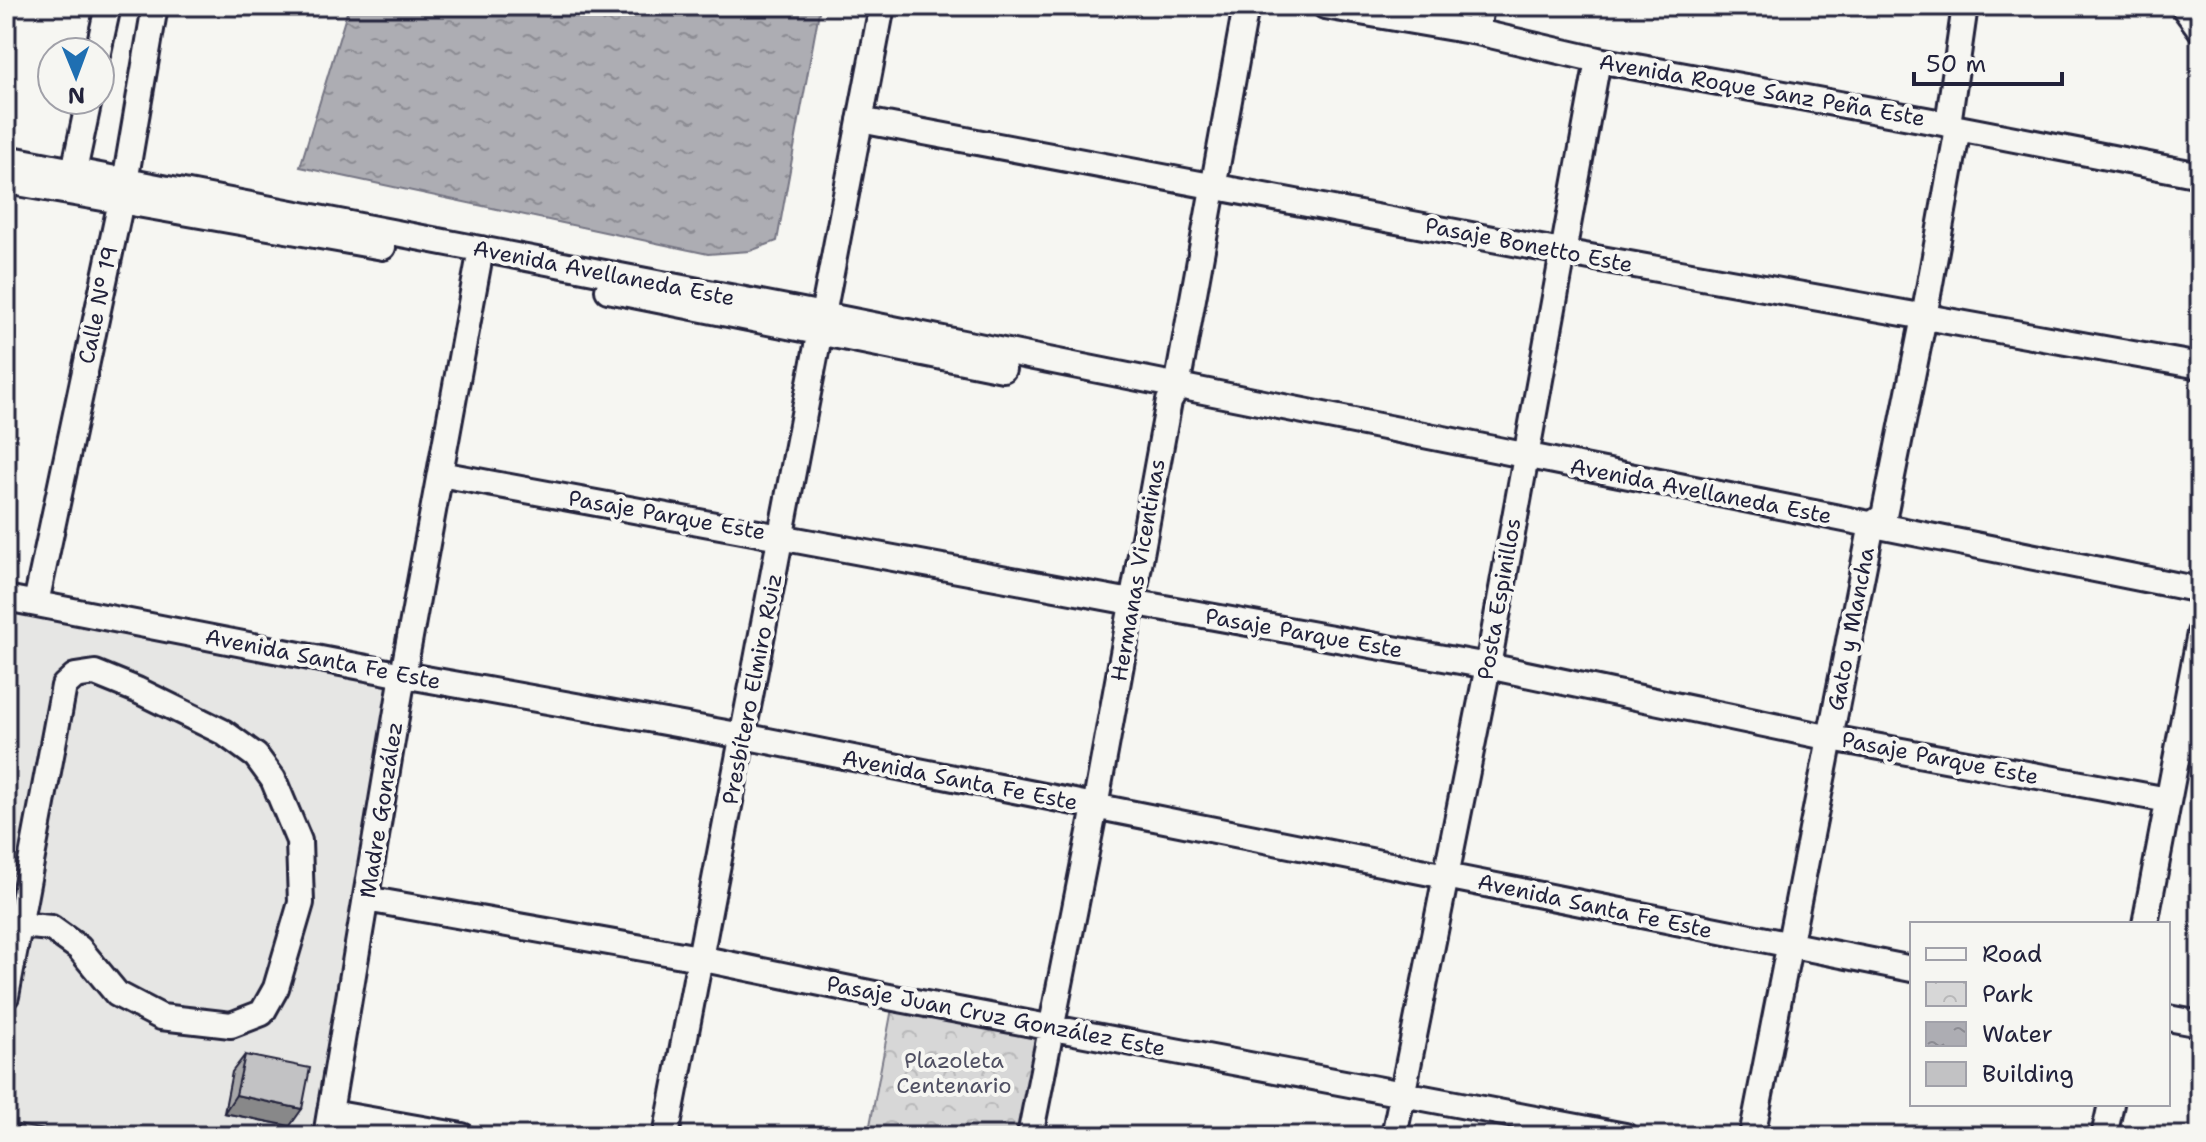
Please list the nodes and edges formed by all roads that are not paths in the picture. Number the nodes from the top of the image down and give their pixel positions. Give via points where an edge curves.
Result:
1 (108, 6) edge
2 (155, 6) edge
3 (882, 6) edge
4 (1246, 6) edge
5 (1325, 6) edge
6 (1481, 6) edge
7 (1965, 6) edge
8 (1477, 32) junction
9 (101, 36) edge
10 (1598, 60) junction
11 (86, 116) edge
12 (860, 120) junction
13 (1953, 126) junction
14 (6, 158) edge
15 (74, 171) junction
16 (2200, 175) edge
17 (6, 181) edge
18 (1212, 185) junction
19 (122, 191) junction
20 (1562, 252) junction
21 (479, 257) junction
22 (1924, 317) junction
23 (821, 324) junction
24 (2200, 366) edge
25 (1182, 393) junction
26 (1525, 456) junction
27 (440, 474) junction
28 (1872, 524) junction
29 (781, 536) junction
30 (2200, 590) edge
31 (6, 598) edge
32 (1131, 602) junction
33 (36, 603) junction
34 (2200, 633) edge
35 (1488, 666) junction
36 (403, 675) junction
37 (743, 736) junction
38 (1831, 738) junction
39 (2168, 800) junction
40 (1095, 807) junction
41 (1446, 875) junction
42 (366, 899) junction
43 (2145, 922) edge
44 (19, 925) junction
45 (1791, 946) junction
46 (699, 958) junction
47 (1910, 969) edge
48 (6, 996) edge
49 (2170, 1018) edge
50 (2200, 1024) edge
51 (1051, 1026) junction
52 (1401, 1093) junction
53 (2111, 1106) edge
54 (329, 1124) edge
55 (462, 1136) edge
56 (666, 1136) edge
57 (1030, 1136) edge
58 (1394, 1136) edge
59 (1625, 1136) edge
60 (1752, 1136) edge
61 (2104, 1136) edge

1 - 9 street
2 - 19 street, Calle Nº 19
3 - 12 street, Presbítero Elmiro Ruiz
4 - 18 street, Hermanas Vicentinas
5 - 8 street, Avenida Roque Sanz Peña Este
6 - 8 street
7 - 13 street, Gato y Mancha
8 - 10 street, Avenida Roque Sanz Peña Este
10 - 13 street, Avenida Roque Sanz Peña Este
10 - 20 street, Posta Espinillos
11 - 15 street
12 - 18 street, Pasaje Bonetto Este
12 - 23 street, Presbítero Elmiro Ruiz
13 - 16 street, Avenida Roque Sanz Peña Este
13 - 22 street, Gato y Mancha
14 - 15 street, Avenida Avellaneda Este
15 - 19 street, Avenida Avellaneda Este
17 - 19 street, Avenida Avellaneda Este
18 - 20 street, Pasaje Bonetto Este
18 - 25 street, Hermanas Vicentinas
19 - 21 street, Avenida Avellaneda Este
19 - 33 street, Calle Nº 19
20 - 22 street, Pasaje Bonetto Este
20 - 26 street, Posta Espinillos
21 - 23 street, Avenida Avellaneda Este
21 - 27 street, Madre González
22 - 24 street, Pasaje Bonetto Este
22 - 28 street, Gato y Mancha via 1884,516
23 - 25 street, Avenida Avellaneda Este
23 - 29 street, Presbítero Elmiro Ruiz
25 - 26 street, Avenida Avellaneda Este
25 - 32 street, Hermanas Vicentinas
26 - 28 street, Avenida Avellaneda Este
26 - 35 street, Posta Espinillos
27 - 29 street, Pasaje Parque Este
27 - 36 street, Madre González
28 - 30 street, Avenida Avellaneda Este
28 - 38 street, Gato y Mancha
29 - 32 street, Pasaje Parque Este
29 - 37 street, Presbítero Elmiro Ruiz
31 - 33 street, Avenida Santa Fe Este
32 - 35 street, Pasaje Parque Este
32 - 40 street, Hermanas Vicentinas
33 - 36 street, Avenida Santa Fe Este
34 - 39 street
35 - 38 street, Pasaje Parque Este
35 - 41 street, Posta Espinillos
36 - 37 street, Avenida Santa Fe Este
36 - 42 street, Madre González
37 - 40 street, Avenida Santa Fe Este
37 - 46 street, Presbítero Elmiro Ruiz
38 - 39 street, Pasaje Parque Este
38 - 45 street, Gato y Mancha
39 - 43 street
40 - 41 street, Avenida Santa Fe Este
40 - 51 street, Hermanas Vicentinas
41 - 45 street, Avenida Santa Fe Este
41 - 52 street, Posta Espinillos
42 - 46 street, Pasaje Juan Cruz González Este
42 - 54 street, Madre González
44 - 44 street via 64,686 75,676 95,673 223,732 256,756 273,779 299,841 301,903 276,988 262,1013 231,1025 161,1017 117,994 79,948 51,928
44 - 48 street
45 - 47 street, Avenida Santa Fe Este
45 - 60 street, Gato y Mancha
46 - 51 street, Pasaje Juan Cruz González Este
46 - 56 street, Presbítero Elmiro Ruiz
49 - 50 street
51 - 52 street, Pasaje Juan Cruz González Este
51 - 57 street, Hermanas Vicentinas
52 - 58 street, Posta Espinillos
52 - 59 street, Pasaje Juan Cruz González Este
53 - 61 street
54 - 55 street

